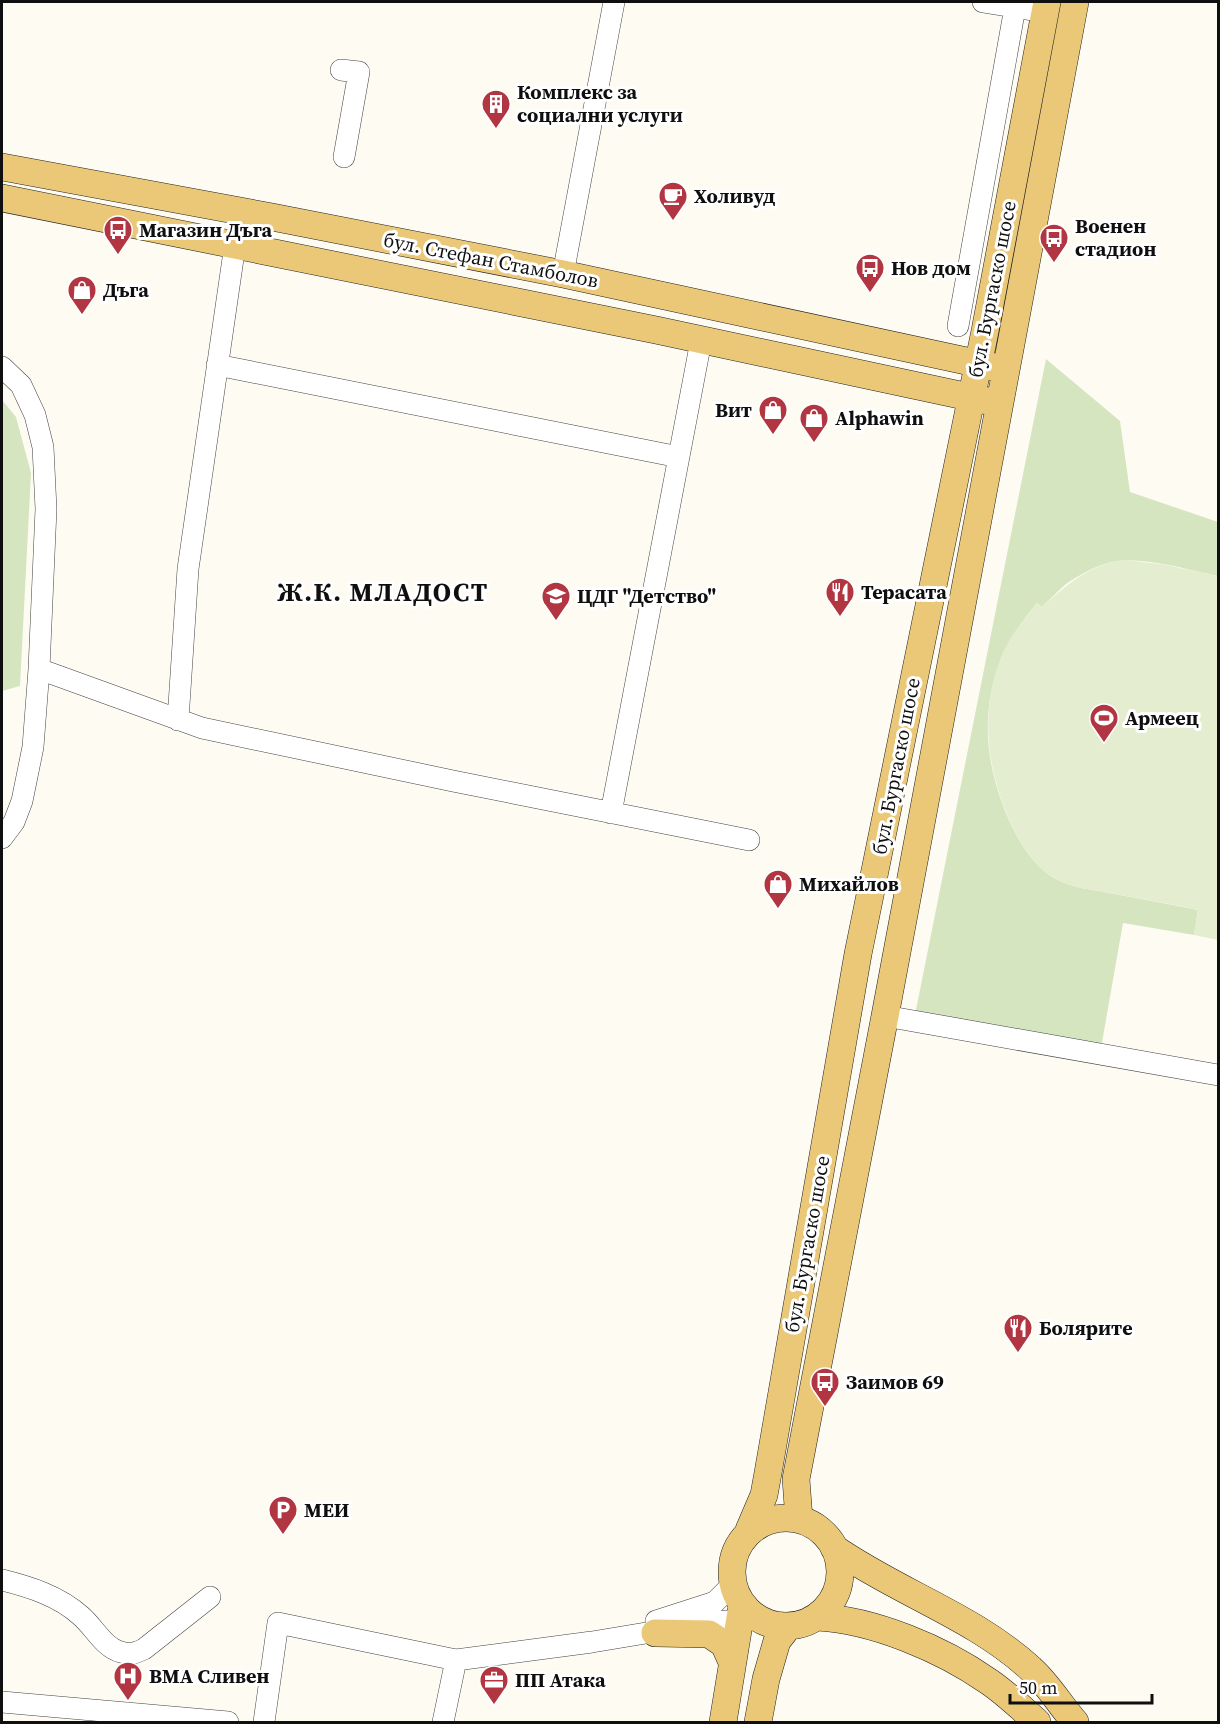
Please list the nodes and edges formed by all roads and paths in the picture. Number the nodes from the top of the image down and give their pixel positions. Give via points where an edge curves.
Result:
1 (614, 2) edge
2 (983, 2) edge
3 (1075, 2) edge
4 (1016, 5) edge
5 (1046, 7) edge
6 (341, 69) dead end
7 (344, 158) dead end
8 (2, 167) edge
9 (2, 198) edge
10 (235, 245) junction
11 (562, 274) junction
12 (958, 326) dead end
13 (701, 341) junction
14 (217, 364) junction
15 (978, 364) junction
16 (2, 367) edge
17 (1007, 370) junction
18 (971, 397) junction
19 (1001, 403) junction
20 (679, 457) junction
21 (39, 669) junction
22 (178, 720) junction
23 (611, 813) junction
24 (2, 838) edge
25 (749, 840) dead end
26 (885, 1016) junction
27 (1218, 1075) edge
28 (799, 1519) junction
29 (749, 1530) junction
30 (834, 1548) junction
31 (2, 1580) edge
32 (210, 1597) dead end
33 (743, 1608) junction
34 (817, 1617) junction
35 (788, 1627) junction
36 (656, 1633) junction
37 (592, 1642) junction
38 (456, 1660) junction
39 (732, 1662) junction
40 (2, 1702) edge
41 (1071, 1721) edge
42 (228, 1722) edge
43 (264, 1722) edge
44 (443, 1722) edge
45 (723, 1722) edge
46 (758, 1722) edge
47 (1037, 1722) edge

1 - 11 street
2 - 4 street
3 - 17 main road, бул. Бургаско шосе
4 - 5 street
4 - 12 street
5 - 15 main road, бул. Бургаско шосе
6 - 7 street via 359,72
8 - 11 main road, бул. Стефан Стамболов
9 - 10 main road, бул. Стефан Стамболов
10 - 13 main road, бул. Стефан Стамболов
10 - 14 street
11 - 15 main road, бул. Стефан Стамболов
13 - 18 main road, бул. Стефан Стамболов
13 - 20 street
14 - 20 street
14 - 22 street via 188,569
15 - 17 main road, бул. Стефан Стамболов
15 - 18 main road, бул. Бургаско шосе
16 - 21 street via 21,385 43,447 46,509
17 - 19 main road, бул. Бургаско шосе
18 - 19 main road, бул. Стефан Стамболов
18 - 29 main road, бул. Бургаско шосе via 858,954 764,1495
19 - 26 main road, бул. Бургаско шосе
20 - 23 street
21 - 22 street
21 - 24 street via 33,747 22,801
22 - 23 street
23 - 25 street
26 - 27 street
26 - 28 main road, бул. Бургаско шосе via 796,1479
28 - 29 main road via 781,1518
28 - 30 main road via 818,1528
29 - 33 main road via 734,1555 731,1570
30 - 34 main road via 840,1564 839,1584 830,1604
30 - 41 main road via 994,1641 1034,1670
31 - 32 street via 32,1587 52,1597 80,1614 108,1646 121,1652 144,1649
33 - 35 main road via 773,1625
33 - 36 street via 712,1622
33 - 37 street via 715,1602
33 - 39 main road
34 - 35 main road
34 - 47 main road via 885,1630 949,1658 987,1680
35 - 46 main road via 777,1641
36 - 37 street
36 - 39 main road via 709,1634 724,1644
37 - 38 street
38 - 43 street via 278,1623
38 - 44 street
39 - 45 main road
40 - 42 street

